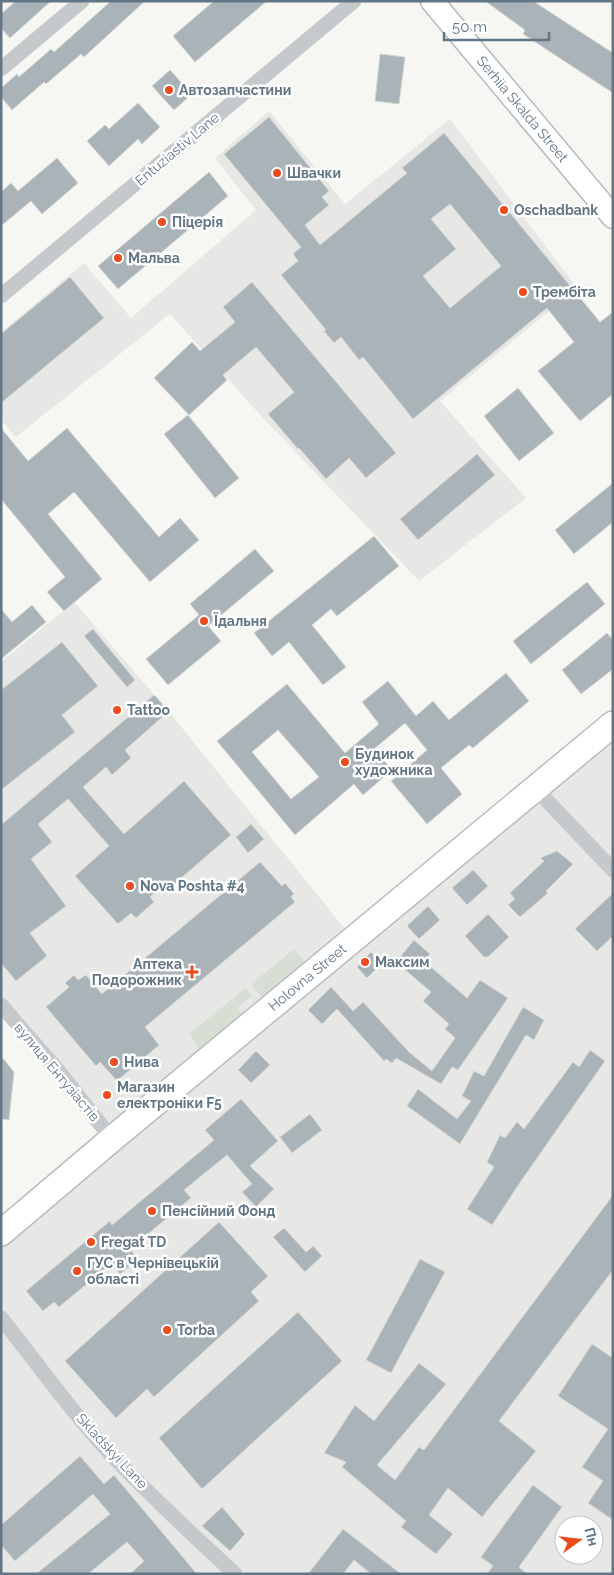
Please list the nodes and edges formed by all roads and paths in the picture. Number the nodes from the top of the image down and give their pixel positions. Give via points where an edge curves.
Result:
1 (82, 1) edge
2 (354, 1) edge
3 (432, 1) edge
4 (1, 70) edge
5 (613, 218) edge
6 (1, 296) edge
7 (613, 724) edge
8 (535, 788) junction
9 (613, 870) edge
10 (1, 1004) edge
11 (112, 1139) junction
12 (1, 1233) edge
13 (1, 1318) edge
14 (235, 1574) edge

1 - 4 street
2 - 6 street, Entuziastiv Lane
3 - 5 main road, Serhiia Skalda Street
7 - 8 main road, Holovna Street
8 - 9 street
8 - 11 main road, Holovna Street
10 - 11 street, вулиця Ентузіастів
11 - 12 main road, Holovna Street
13 - 14 street, Skladskyi Lane via 106,1448

